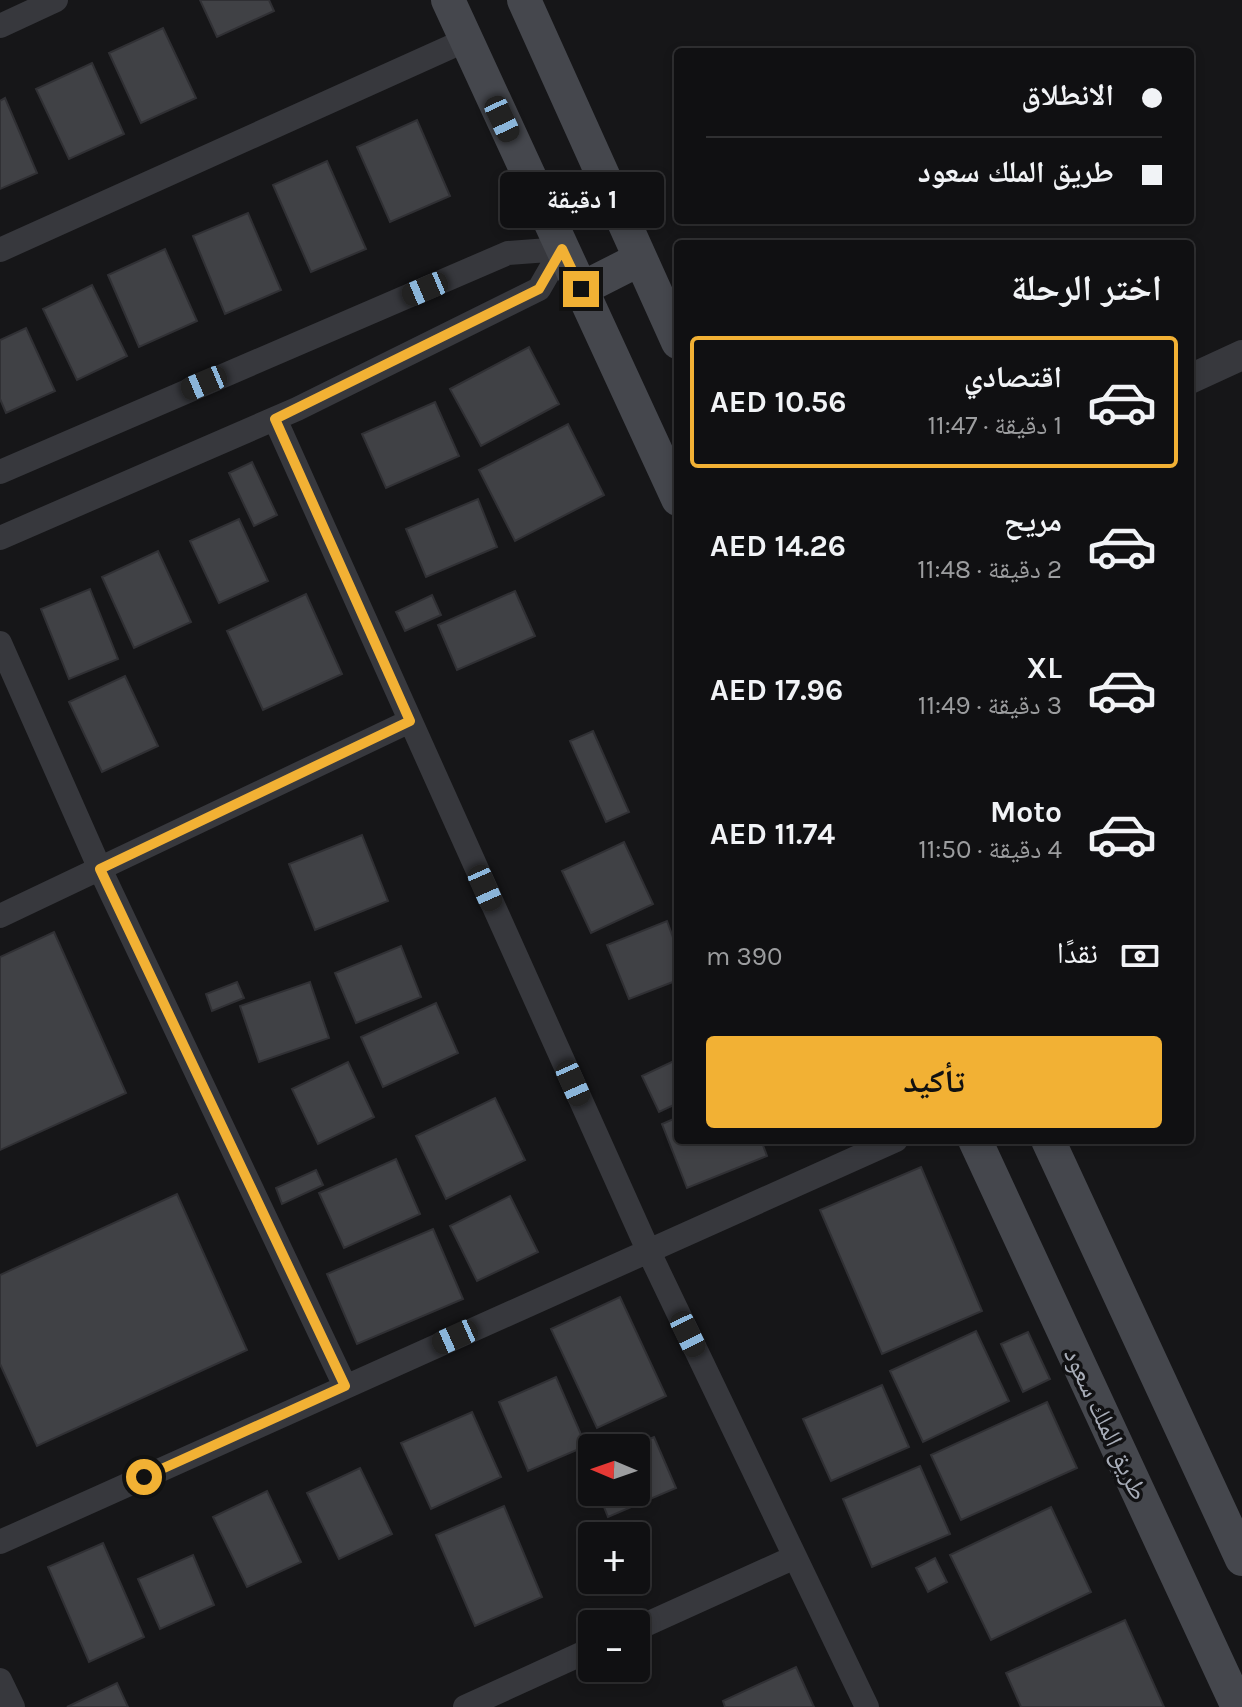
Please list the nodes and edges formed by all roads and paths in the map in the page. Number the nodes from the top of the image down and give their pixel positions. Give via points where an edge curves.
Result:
1 (56, 0) edge
2 (448, 0) edge
3 (524, 0) edge
4 (0, 26) edge
5 (466, 40) junction
6 (562, 249) junction
7 (0, 250) edge
8 (640, 259) junction
9 (581, 289) junction
10 (674, 333) edge
11 (1242, 355) edge
12 (1194, 377) edge
13 (275, 419) junction
14 (0, 472) edge
15 (674, 490) edge
16 (0, 538) edge
17 (0, 643) edge
18 (410, 721) junction
19 (100, 869) junction
20 (0, 916) edge
21 (887, 1144) edge
22 (977, 1144) edge
23 (1050, 1144) edge
24 (648, 1250) junction
25 (345, 1386) junction
26 (0, 1542) edge
27 (795, 1557) junction
28 (1242, 1559) edge
29 (650, 1623) edge
30 (578, 1655) edge
31 (0, 1680) edge
32 (13, 1707) edge
33 (465, 1707) edge
34 (867, 1707) edge
35 (1238, 1707) edge

1 - 4 street
2 - 5 main road
3 - 8 main road
5 - 6 main road
5 - 7 street
6 - 9 main road
6 - 13 street via 539,289
6 - 14 street via 508,253
8 - 9 main road
8 - 10 main road
9 - 15 main road
11 - 12 street
13 - 16 street
13 - 18 street
17 - 19 street
18 - 19 street
18 - 24 street
19 - 20 street
19 - 25 street
21 - 24 street
22 - 35 main road, طريق الملك سعود
23 - 28 main road
24 - 25 street
24 - 27 street
25 - 26 street
27 - 29 street
27 - 34 street
30 - 33 street
31 - 32 street

